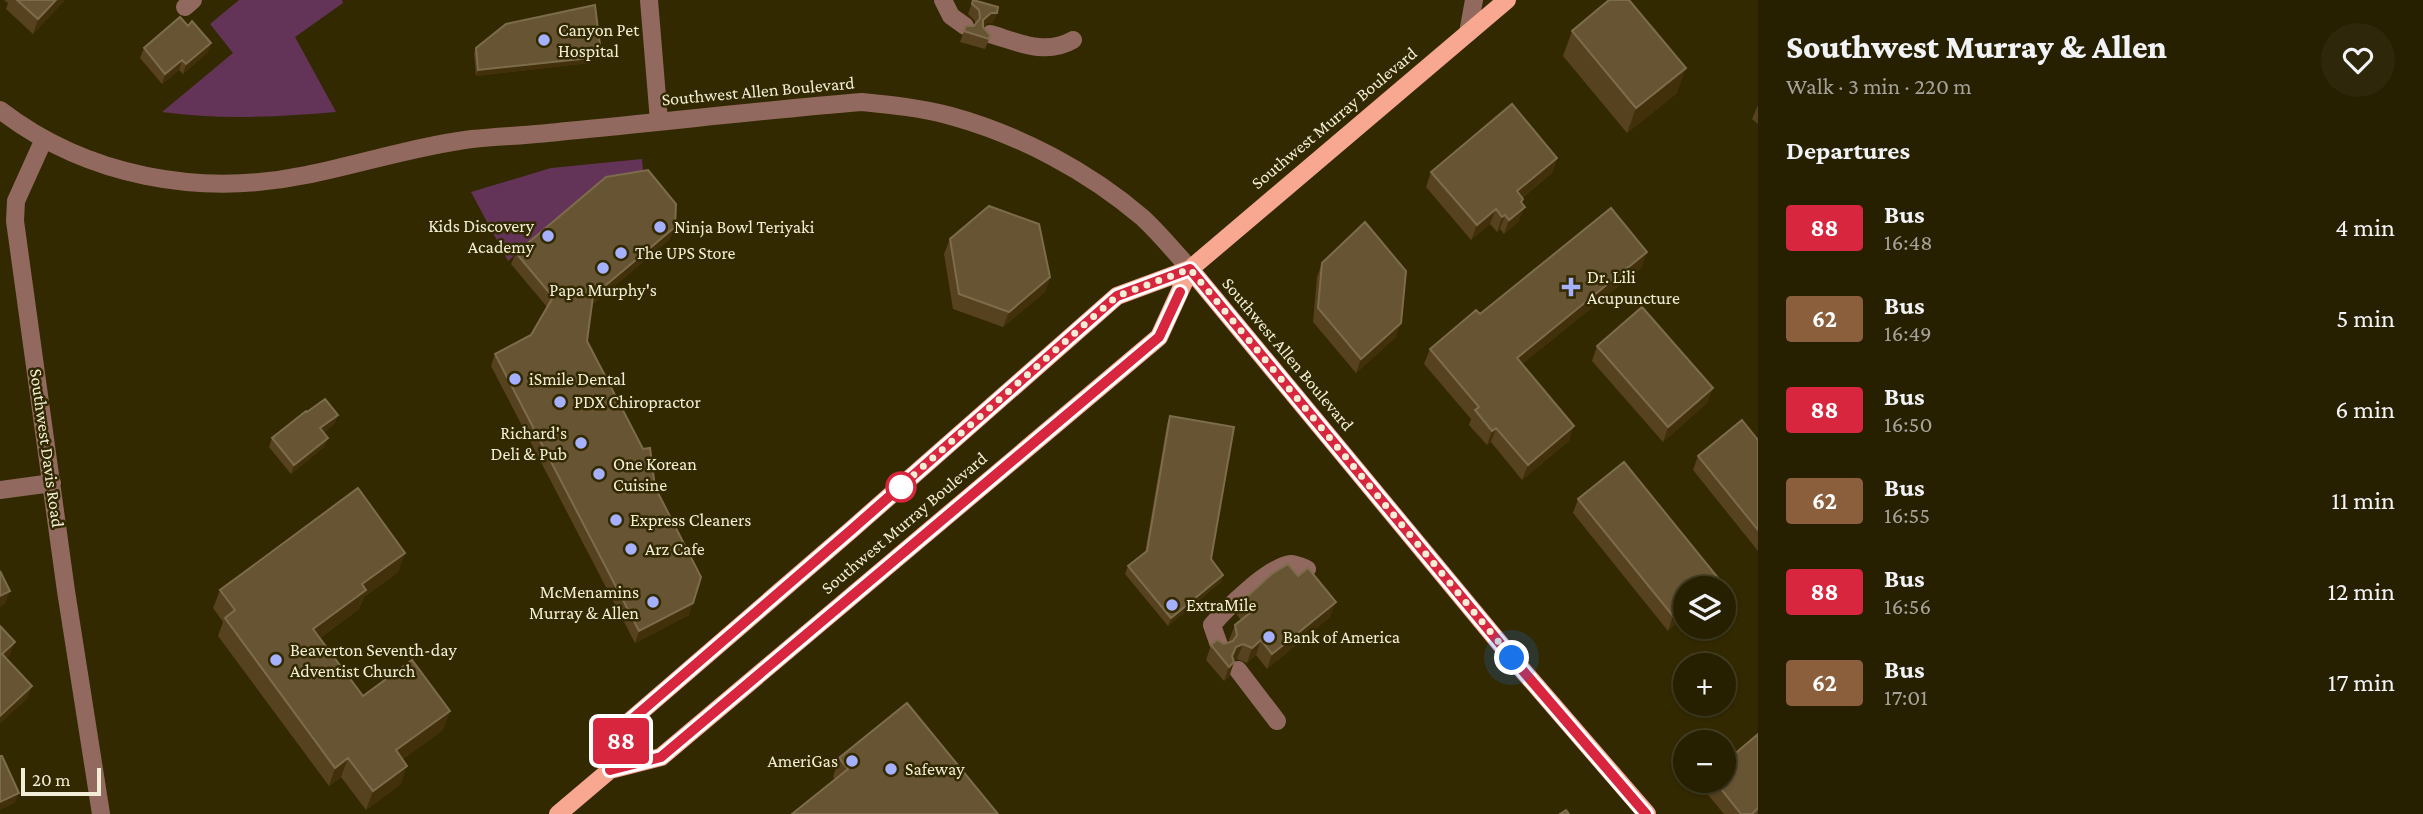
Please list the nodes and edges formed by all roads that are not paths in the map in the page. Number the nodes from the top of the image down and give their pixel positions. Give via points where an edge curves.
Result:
1 (649, 0) edge
2 (943, 0) edge
3 (1474, 0) edge
4 (1507, 0) edge
5 (965, 26) edge
6 (1468, 33) junction
7 (990, 34) edge
8 (1073, 40) dead end
9 (0, 110) edge
10 (659, 121) junction
11 (44, 139) junction
12 (9, 242) edge
13 (1190, 269) junction
14 (52, 484) junction
15 (0, 490) edge
16 (1307, 569) edge
17 (1220, 648) edge
18 (1238, 670) dead end
19 (1277, 721) dead end
20 (610, 770) junction
21 (101, 814) edge
22 (558, 814) edge
23 (1647, 814) edge

1 - 10 street
2 - 5 street via 951,16
3 - 6 street
4 - 6 main road, Southwest Murray Boulevard
6 - 13 main road, Southwest Murray Boulevard
7 - 8 street via 1040,48
9 - 11 street
10 - 11 street, Southwest Allen Boulevard via 470,139 306,175 214,185 125,171
10 - 13 street, Southwest Allen Boulevard via 862,102 949,115 988,127 1082,174 1142,218
11 - 12 street, Southwest Davis Road via 16,201
12 - 14 street, Southwest Davis Road
13 - 20 main road, Southwest Murray Boulevard via 1117,296 630,721
13 - 20 main road, Southwest Murray Boulevard via 1159,337 661,757
13 - 23 main road, Southwest Allen Boulevard
14 - 15 street
14 - 21 street, Southwest Davis Road
16 - 17 street via 1293,564 1274,570 1226,609 1212,625
18 - 19 street
20 - 22 main road, Southwest Murray Boulevard

